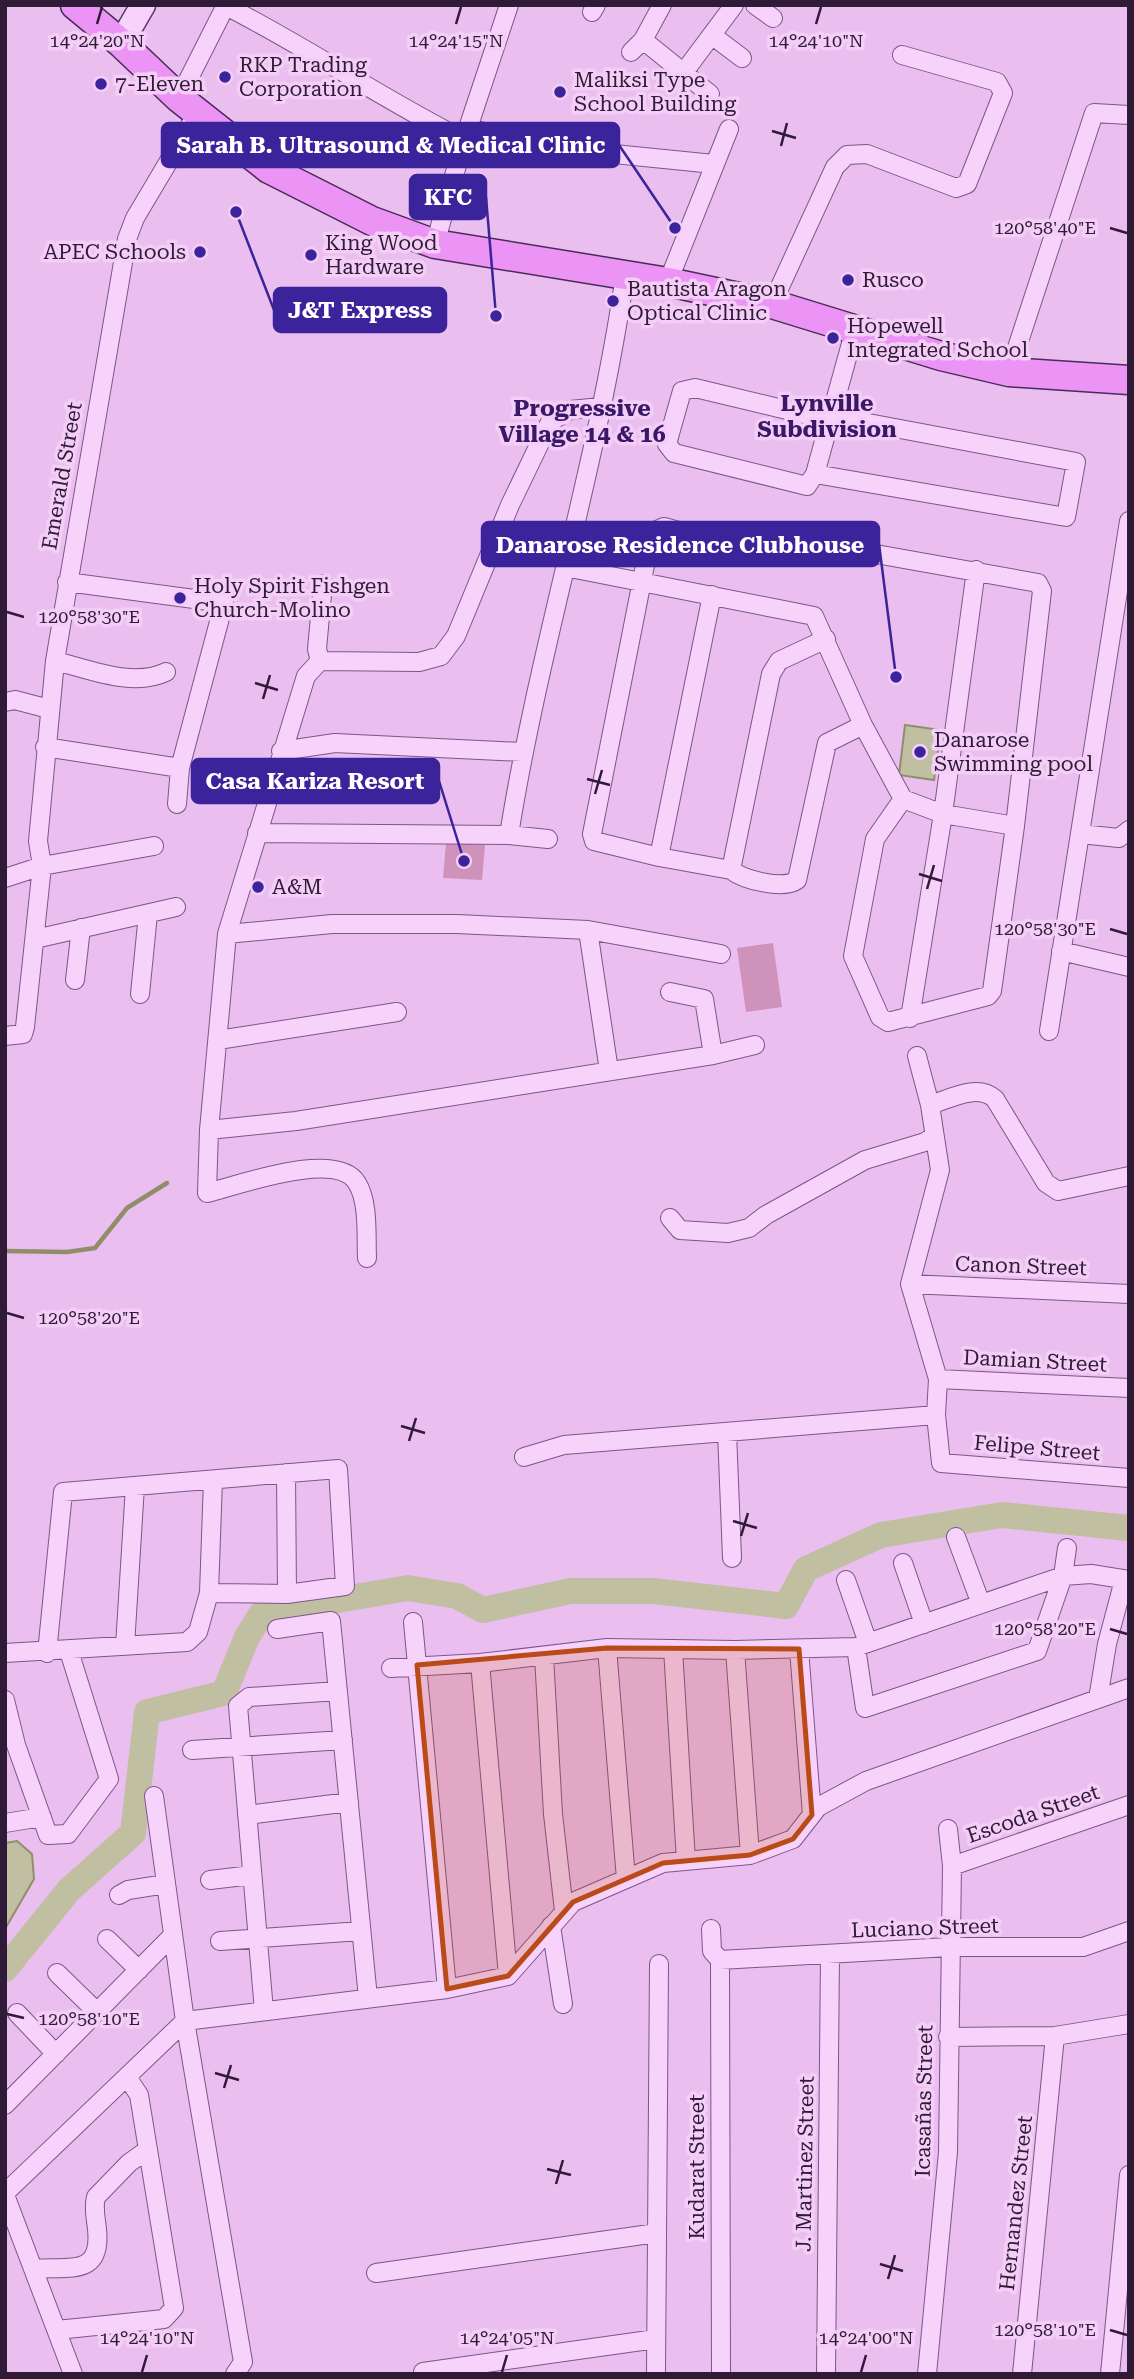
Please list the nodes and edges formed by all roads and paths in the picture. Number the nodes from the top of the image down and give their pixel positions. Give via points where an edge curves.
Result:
1 (75, 5) edge
2 (143, 5) edge
3 (509, 5) edge
4 (662, 5) edge
5 (734, 5) edge
6 (755, 5) edge
7 (226, 6) edge
8 (773, 18) dead end
9 (713, 36) junction
10 (121, 43) junction
11 (902, 55) dead end
12 (742, 58) dead end
13 (684, 72) junction
14 (710, 94) dead end
15 (188, 105) junction
16 (1129, 115) edge
17 (729, 129) dead end
18 (466, 134) junction
19 (714, 164) junction
20 (435, 244) junction
21 (625, 275) junction
22 (668, 282) junction
23 (772, 304) junction
24 (855, 329) junction
25 (1009, 372) junction
26 (1129, 380) edge
27 (601, 407) junction
28 (830, 418) junction
29 (815, 474) junction
30 (1129, 521) edge
31 (565, 567) junction
32 (976, 570) junction
33 (642, 581) junction
34 (67, 582) junction
35 (323, 584) dead end
36 (712, 595) junction
37 (826, 639) junction
38 (55, 660) junction
39 (320, 662) junction
40 (166, 672) dead end
41 (5, 702) edge
42 (50, 709) junction
43 (863, 725) junction
44 (45, 747) junction
45 (281, 751) junction
46 (522, 752) junction
47 (180, 768) junction
48 (903, 799) junction
49 (177, 804) dead end
50 (943, 814) junction
51 (1015, 826) junction
52 (1129, 830) edge
53 (257, 833) junction
54 (1080, 834) junction
55 (509, 835) junction
56 (548, 839) dead end
57 (154, 846) dead end
58 (659, 857) junction
59 (42, 866) junction
60 (731, 870) junction
61 (5, 878) edge
62 (176, 907) dead end
63 (148, 914) junction
64 (81, 928) junction
65 (588, 930) junction
66 (227, 934) junction
67 (35, 939) junction
68 (1061, 951) junction
69 (721, 954) dead end
70 (1129, 967) edge
71 (75, 980) dead end
72 (670, 992) dead end
73 (140, 994) dead end
74 (397, 1012) dead end
75 (910, 1017) junction
76 (1048, 1031) dead end
77 (5, 1036) edge
78 (218, 1040) junction
79 (755, 1045) dead end
80 (713, 1055) junction
81 (917, 1056) dead end
82 (609, 1071) junction
83 (930, 1105) junction
84 (209, 1130) junction
85 (935, 1141) junction
86 (1129, 1176) edge
87 (670, 1218) dead end
88 (367, 1258) dead end
89 (910, 1284) junction
90 (1129, 1294) edge
91 (938, 1379) junction
92 (1129, 1388) edge
93 (936, 1415) junction
94 (727, 1432) junction
95 (524, 1457) dead end
96 (286, 1474) junction
97 (1129, 1478) edge
98 (213, 1479) junction
99 (135, 1486) junction
100 (956, 1537) dead end
101 (1067, 1548) dead end
102 (732, 1558) dead end
103 (903, 1563) dead end
104 (1063, 1576) junction
105 (846, 1580) dead end
106 (1126, 1580) edge
107 (209, 1593) junction
108 (286, 1594) junction
109 (981, 1604) junction
110 (413, 1622) dead end
111 (924, 1624) junction
112 (277, 1629) dead end
113 (862, 1645) junction
114 (125, 1646) junction
115 (607, 1648) junction
116 (673, 1649) junction
117 (799, 1649) junction
118 (735, 1650) junction
119 (69, 1651) junction
120 (5, 1653) edge
121 (47, 1653) junction
122 (544, 1656) junction
123 (481, 1663) junction
124 (417, 1665) junction
125 (391, 1668) dead end
126 (1129, 1688) edge
127 (338, 1691) junction
128 (1098, 1699) junction
129 (5, 1700) edge
130 (343, 1740) junction
131 (242, 1748) junction
132 (192, 1750) dead end
133 (154, 1796) dead end
134 (349, 1802) junction
135 (1129, 1805) edge
136 (247, 1815) junction
137 (812, 1815) junction
138 (42, 1817) junction
139 (5, 1823) edge
140 (948, 1829) dead end
141 (750, 1855) junction
142 (686, 1861) junction
143 (952, 1866) junction
144 (252, 1875) junction
145 (626, 1879) junction
146 (210, 1880) dead end
147 (166, 1884) junction
148 (119, 1895) dead end
149 (564, 1911) junction
150 (551, 1926) junction
151 (710, 1929) dead end
152 (361, 1931) junction
153 (1129, 1931) edge
154 (173, 1935) junction
155 (107, 1939) dead end
156 (258, 1939) junction
157 (220, 1941) dead end
158 (949, 1947) junction
159 (831, 1955) junction
160 (720, 1960) junction
161 (659, 1964) dead end
162 (139, 1970) junction
163 (57, 1973) dead end
164 (508, 1976) junction
165 (447, 1989) junction
166 (368, 1998) junction
167 (563, 2004) dead end
168 (264, 2011) junction
169 (97, 2012) junction
170 (17, 2013) dead end
171 (185, 2021) junction
172 (1129, 2024) edge
173 (1055, 2036) junction
174 (948, 2037) junction
175 (56, 2054) junction
176 (127, 2077) junction
177 (10, 2093) edge
178 (148, 2150) junction
179 (1129, 2175) edge
180 (5, 2194) edge
181 (657, 2233) junction
182 (33, 2269) junction
183 (376, 2273) dead end
184 (57, 2330) junction
185 (656, 2339) junction
186 (423, 2372) edge
187 (74, 2374) edge
188 (235, 2374) edge
189 (656, 2374) edge
190 (721, 2374) edge
191 (826, 2374) edge
192 (928, 2374) edge
193 (1022, 2374) edge
194 (1110, 2374) edge

1 - 10 main road
2 - 10 main road
3 - 18 street
4 - 13 street via 637,46
5 - 9 street
6 - 8 street
7 - 15 street, Emerald Street
7 - 18 street via 395,106
9 - 12 street
9 - 13 street
10 - 15 main road
11 - 23 street via 997,82 1001,87 1003,93 967,184 956,188 867,154 847,155 835,167
13 - 14 street
15 - 20 main road via 282,177 372,221
15 - 34 street, Emerald Street via 127,239
16 - 25 street via 1094,113
17 - 19 street
18 - 19 street via 544,147
18 - 20 street
19 - 22 street
20 - 21 main road
21 - 22 main road
21 - 27 street
22 - 23 main road
23 - 24 main road
24 - 25 main road
24 - 28 street
25 - 26 main road
27 - 31 street
27 - 39 street via 570,410 550,422 456,636 441,656 419,662
28 - 29 street
28 - 29 street via 695,388 682,391 667,444 674,453 807,486
28 - 29 street via 1076,463 1066,517
30 - 54 street
31 - 33 street
31 - 46 street
32 - 33 street via 803,541 773,557 664,527 651,535
32 - 50 street
32 - 51 street via 1035,581 1042,592
33 - 36 street
33 - 58 street via 592,838 601,845
34 - 38 street, Emerald Street
34 - 47 street via 224,603
35 - 39 street
36 - 37 street via 811,615
36 - 58 street
37 - 43 street
37 - 60 street via 779,660 771,674
38 - 40 street via 132,678
38 - 42 street, Emerald Street
39 - 45 street via 306,676
41 - 42 street via 15,700
42 - 44 street, Emerald Street
43 - 48 street
43 - 60 street via 827,743 797,880 786,885
44 - 47 street
44 - 59 street, Emerald Street via 38,841
45 - 46 street via 335,743
45 - 53 street
46 - 55 street
47 - 49 street
48 - 50 street
48 - 75 street via 875,839 853,956 880,1017 888,1022
50 - 51 street
50 - 75 street
51 - 75 street via 990,994
52 - 54 street via 1119,838
53 - 55 street
53 - 66 street
54 - 68 street
55 - 56 street
57 - 59 street
58 - 60 street
59 - 61 street
59 - 67 street, Emerald Street
62 - 63 street
63 - 64 street
63 - 73 street
64 - 67 street
64 - 71 street
65 - 66 street via 332,924
65 - 69 street
65 - 82 street
66 - 78 street
67 - 77 street, Emerald Street via 25,1027 16,1037
68 - 70 street
68 - 76 street
72 - 80 street via 704,999
74 - 78 street
78 - 84 street
79 - 80 street
80 - 82 street
81 - 83 street
82 - 84 street via 296,1121
83 - 85 street
83 - 86 street via 987,1092 1046,1183 1058,1191
84 - 88 street via 207,1193 320,1166 340,1169 357,1182
85 - 87 street via 865,1160 737,1232 680,1230
85 - 89 street via 940,1170
89 - 90 street, Canon Street
89 - 91 street
91 - 92 street, Damian Street
91 - 93 street
93 - 94 street
93 - 97 street, Felipe Street via 941,1463
94 - 95 street via 564,1445
94 - 102 street
96 - 98 street
96 - 108 street
96 - 108 street via 338,1469 345,1586
98 - 99 street
98 - 107 street
99 - 114 street
99 - 121 street via 63,1492
100 - 109 street
101 - 104 street
103 - 111 street
104 - 106 street via 1091,1574
104 - 109 street
104 - 113 street via 1037,1651 864,1708
105 - 113 street
106 - 128 street via 1107,1644
107 - 108 street
107 - 114 street via 198,1632 187,1642
109 - 111 street
110 - 124 street
111 - 113 street
112 - 127 street via 331,1621
113 - 117 street
114 - 119 street
115 - 116 street
115 - 122 street
115 - 145 street
116 - 118 street
116 - 142 street
117 - 118 street
117 - 137 street
118 - 141 street
119 - 121 street
119 - 138 street via 109,1779 68,1834 48,1835
120 - 121 street
122 - 123 street
122 - 149 street
123 - 124 street
123 - 164 street
124 - 125 street
124 - 165 street
126 - 128 street
127 - 130 street
127 - 131 street via 243,1699 238,1706
128 - 137 street via 866,1781 818,1807
129 - 138 street
130 - 131 street
130 - 134 street
131 - 132 street
131 - 136 street
133 - 147 street
134 - 136 street
134 - 152 street
135 - 143 street, Escoda Street
136 - 144 street
137 - 141 street via 793,1839
138 - 139 street
140 - 143 street, Icasañas Street
141 - 142 street
142 - 145 street via 663,1863
143 - 158 street, Icasañas Street
144 - 146 street
144 - 156 street
145 - 149 street via 573,1902
147 - 148 street
147 - 154 street
149 - 150 street
150 - 164 street
150 - 167 street
151 - 160 street, Kudarat Street via 712,1951
152 - 156 street
152 - 166 street
153 - 158 street, Luciano Street via 1083,1947
154 - 162 street
154 - 171 street
155 - 162 street
156 - 157 street
156 - 168 street
158 - 159 street, Luciano Street
158 - 174 street, Icasañas Street
159 - 160 street, Luciano Street
159 - 191 street, J. Martinez Street
160 - 190 street, Kudarat Street
161 - 181 street
162 - 169 street
163 - 169 street
164 - 165 street
165 - 166 street
166 - 168 street
168 - 171 street
169 - 175 street
170 - 175 street
171 - 176 street
171 - 188 street via 243,2362
172 - 173 street
173 - 174 street
173 - 193 street, Hernandez Street
174 - 192 street, Icasañas Street via 948,2152
175 - 177 street
176 - 178 street via 139,2095
176 - 180 street
178 - 182 street via 96,2197 96,2258 87,2264
178 - 184 street via 174,2308 164,2319
179 - 194 street
180 - 182 street
181 - 183 street
181 - 185 street
182 - 184 street
184 - 187 street
185 - 186 street
185 - 189 street

